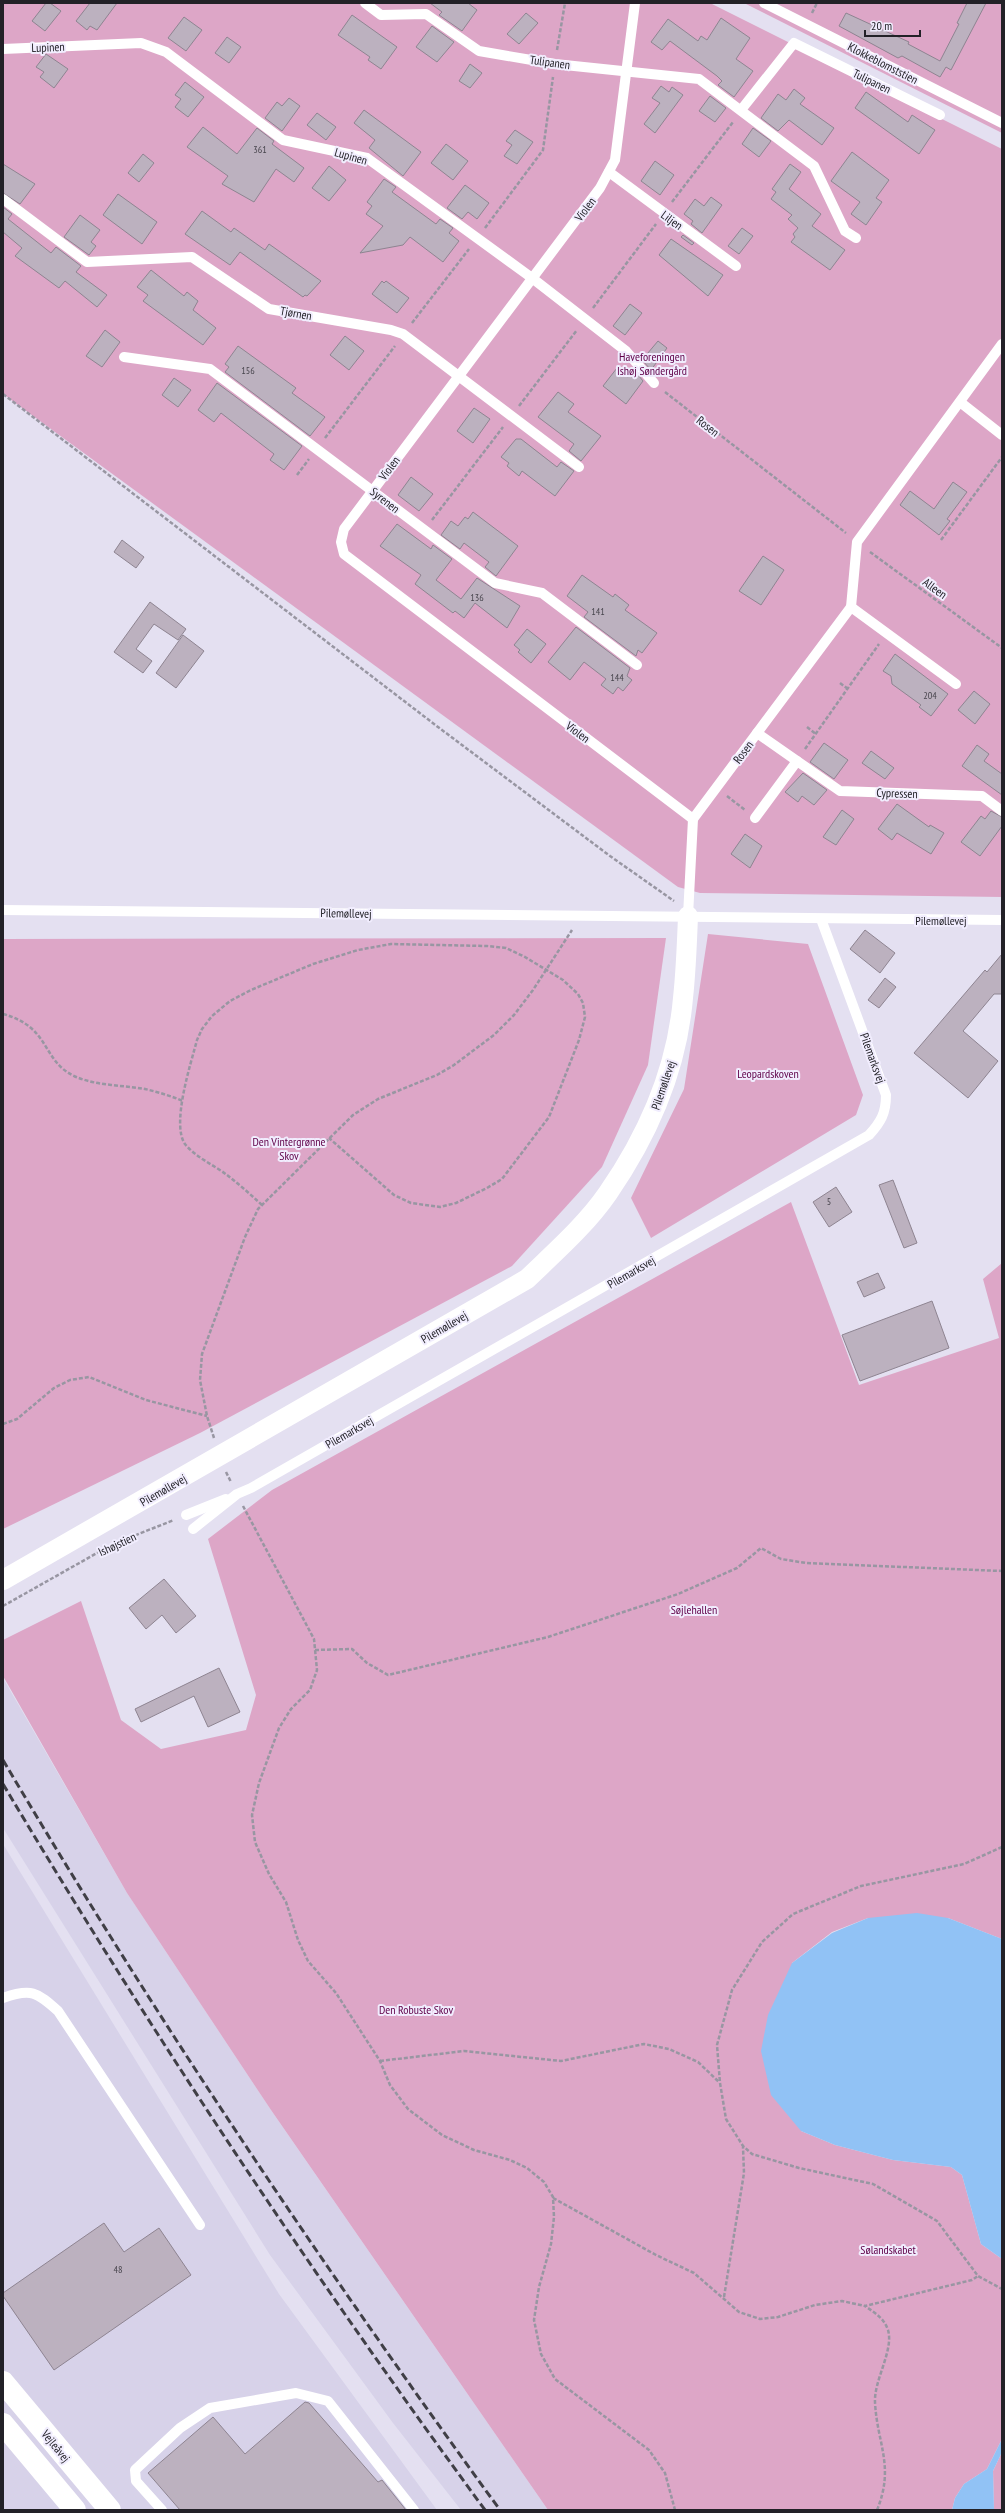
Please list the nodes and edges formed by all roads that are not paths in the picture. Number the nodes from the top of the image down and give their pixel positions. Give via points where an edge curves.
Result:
1 (365, 3) edge
2 (635, 3) edge
3 (764, 3) edge
4 (3, 49) edge
5 (627, 71) junction
6 (741, 110) junction
7 (940, 115) dead end
8 (1002, 123) edge
9 (609, 172) junction
10 (3, 199) edge
11 (856, 238) dead end
12 (736, 266) dead end
13 (532, 278) junction
14 (1002, 344) edge
15 (124, 357) dead end
16 (458, 376) junction
17 (654, 383) road end
18 (960, 402) junction
19 (1002, 435) edge
20 (579, 467) dead end
21 (373, 490) junction
22 (851, 607) junction
23 (637, 666) dead end
24 (956, 684) dead end
25 (757, 733) junction
26 (797, 761) junction
27 (1002, 811) edge
28 (755, 818) road end
29 (693, 819) junction
30 (3, 910) edge
31 (688, 916) junction
32 (820, 919) junction
33 (1002, 920) edge
34 (237, 1494) junction
35 (186, 1515) road end
36 (193, 1529) dead end
37 (3, 1580) edge
38 (3, 1998) edge
39 (200, 2225) dead end
40 (3, 2382) edge
41 (3, 2424) edge
42 (75, 2510) edge
43 (110, 2510) edge
44 (162, 2510) edge
45 (414, 2510) edge

1 - 5 lane, Tulipanen via 381,15 426,14 478,51 554,64
2 - 5 lane, Violen
3 - 8 lane, Klokkeblomststien
4 - 13 lane, Lupinen via 142,43 166,52 283,140 367,158
5 - 6 lane, Tulipanen via 699,79
5 - 9 lane, Violen via 615,160
6 - 7 lane, Tulipanen via 794,42
6 - 11 lane, Tulipanen via 814,166 845,231
9 - 12 lane, Liljen
9 - 13 lane, Violen via 600,188
10 - 16 lane, Tjørnen via 87,262 192,257 269,308 403,334
13 - 16 lane, Violen
13 - 17 lane, Lupinen via 626,351
14 - 18 lane
15 - 21 lane, Syrenen via 210,368
16 - 20 lane, Tjørnen
16 - 21 lane, Violen
18 - 19 lane
18 - 22 lane via 857,542
21 - 23 lane, Syrenen via 495,583 542,593
21 - 29 lane, Violen via 344,529 341,542 344,554
22 - 24 lane
22 - 25 lane, Rosen
25 - 26 lane, Cypressen
25 - 29 lane, Rosen
26 - 27 lane, Cypressen via 840,791 982,796
26 - 28 lane
29 - 31 lane
30 - 31 lane, Pilemøllevej
31 - 32 lane, Pilemøllevej
31 - 37 street, Pilemøllevej via 683,999 672,1059 656,1108 635,1150 607,1194 568,1239 527,1279
32 - 33 lane, Pilemøllevej
32 - 34 lane, Pilemarksvej via 886,1095 886,1111 880,1123 869,1135
34 - 35 lane
34 - 36 lane, Pilemarksvej
38 - 39 lane via 22,1992 41,1996 58,2011
40 - 43 street, Vejleåvej
41 - 42 street
44 - 45 lane via 136,2481 135,2470 180,2428 210,2408 296,2393 328,2401

